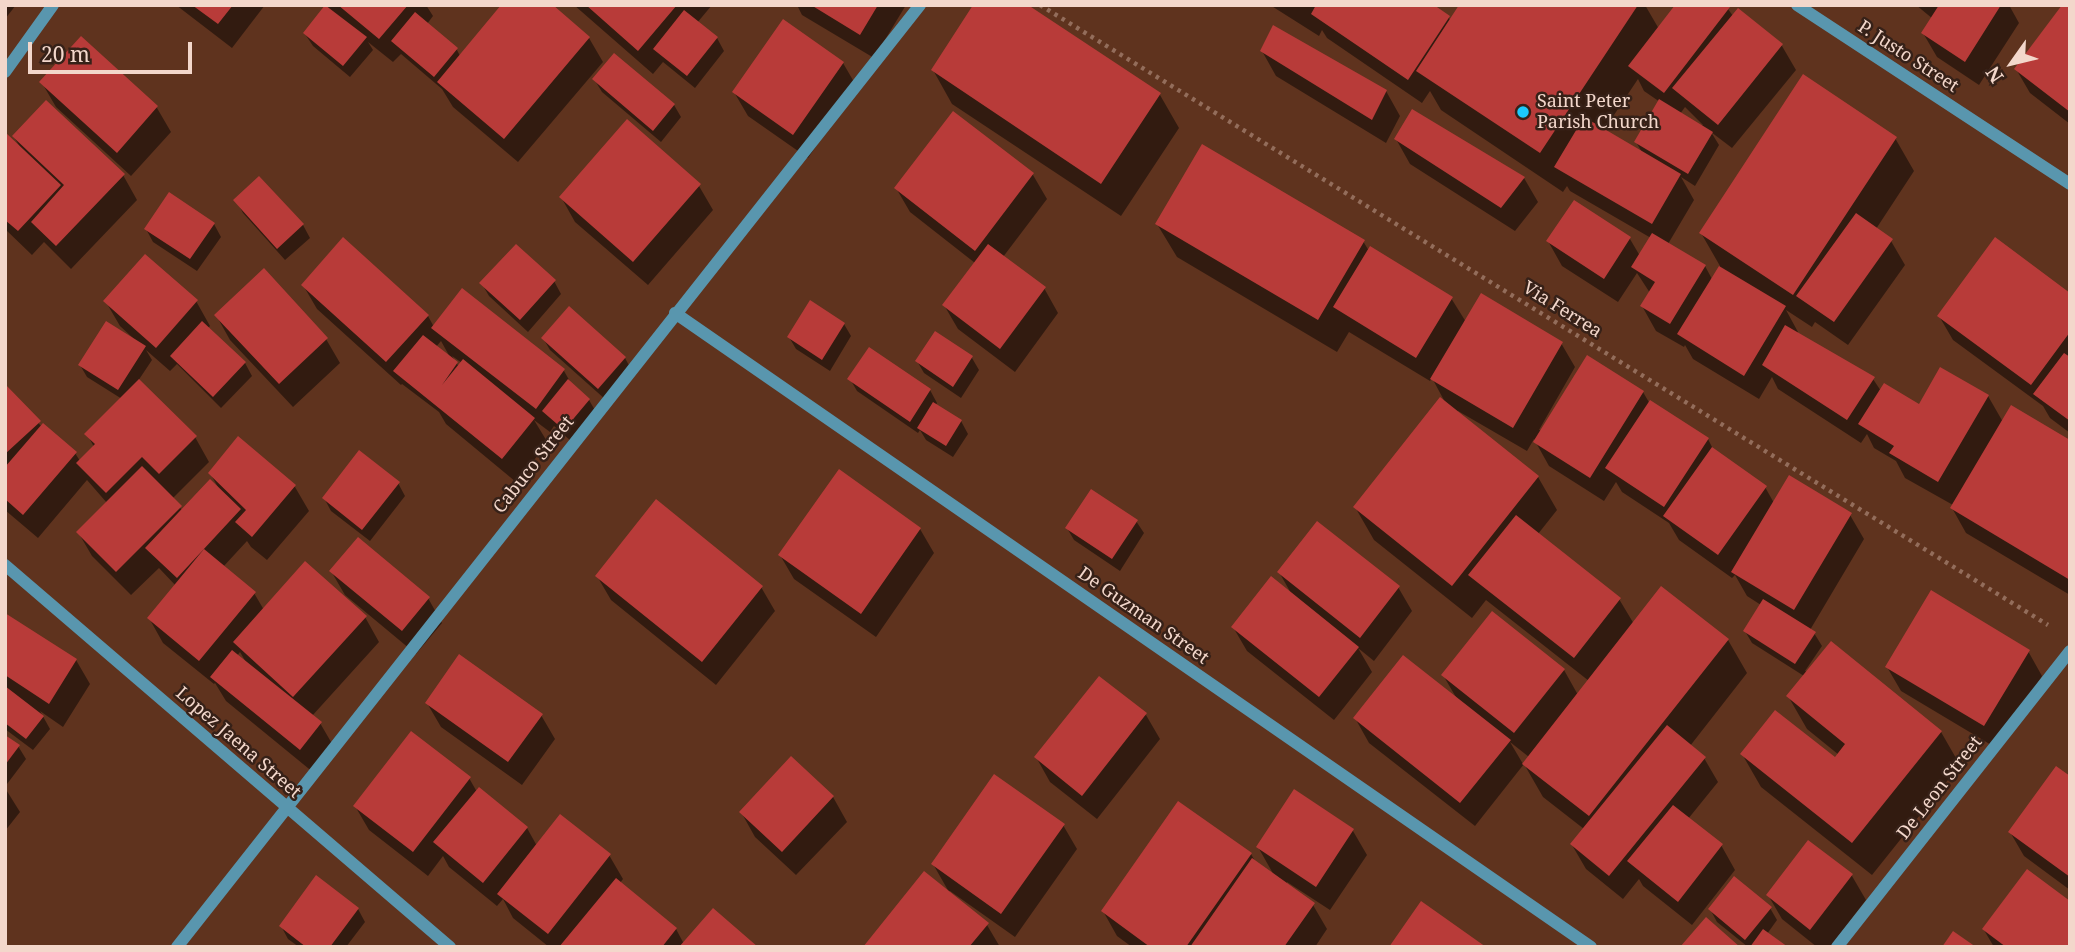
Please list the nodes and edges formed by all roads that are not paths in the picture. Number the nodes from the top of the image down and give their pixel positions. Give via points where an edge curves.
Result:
1 (53, 5) edge
2 (920, 5) edge
3 (1797, 5) edge
4 (5, 72) edge
5 (2070, 184) edge
6 (675, 313) junction
7 (5, 565) edge
8 (2070, 651) edge
9 (287, 809) junction
10 (177, 947) edge
11 (450, 947) edge
12 (1591, 947) edge
13 (1837, 947) edge

1 - 4 street
2 - 6 street, Cabuco Street
3 - 5 street, P. Justo Street
6 - 9 street, Cabuco Street
6 - 12 street, De Guzman Street
7 - 9 street, Lopez Jaena Street
8 - 13 street, De Leon Street
9 - 10 street, Cabuco Street
9 - 11 street, Lopez Jaena Street

